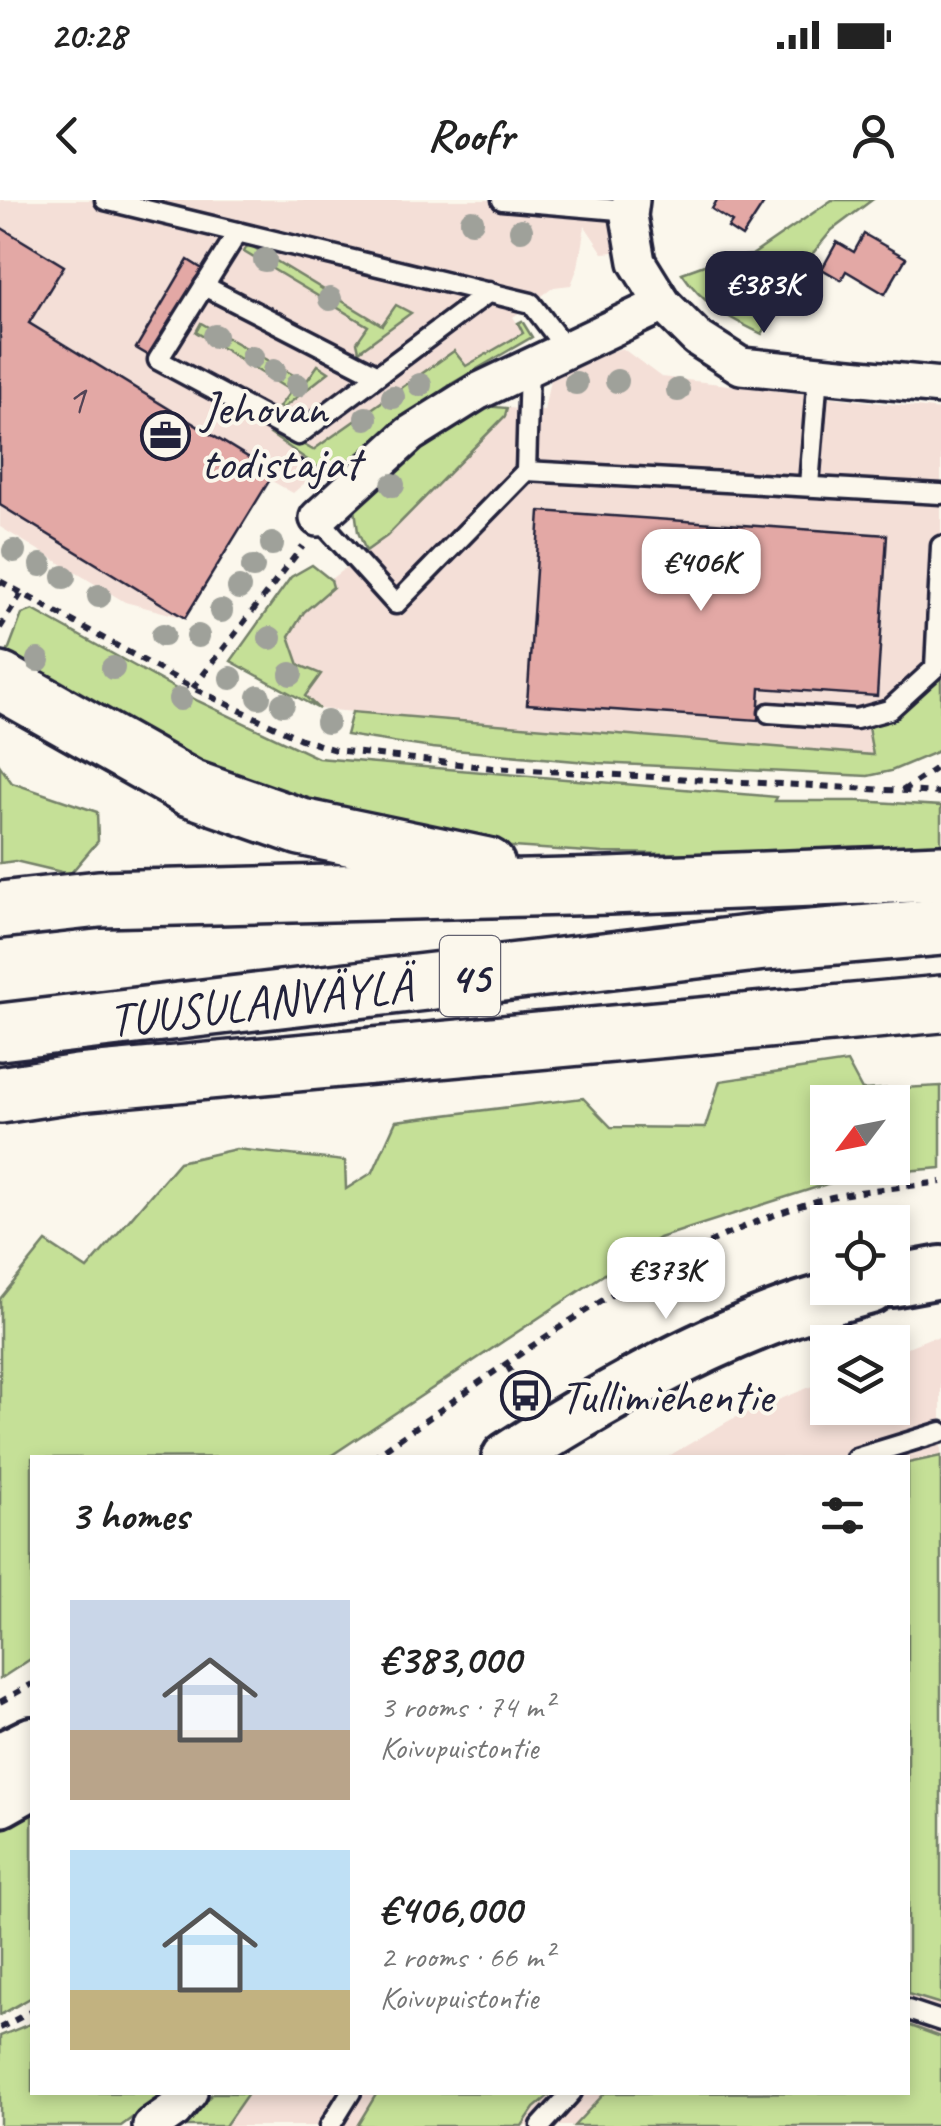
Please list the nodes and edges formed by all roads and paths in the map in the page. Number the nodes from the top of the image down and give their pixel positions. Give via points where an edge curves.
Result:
1 (105, 200) edge
2 (502, 200) edge
3 (631, 205) edge
4 (238, 232) junction
5 (204, 286) junction
6 (488, 292) junction
7 (662, 304) junction
8 (566, 348) junction
9 (529, 367) junction
10 (818, 374) junction
11 (378, 375) junction
12 (941, 386) edge
13 (526, 471) junction
14 (809, 485) junction
15 (941, 494) edge
16 (318, 518) junction
17 (941, 546) edge
18 (0, 581) edge
19 (21, 594) junction
20 (0, 628) edge
21 (0, 681) edge
22 (193, 688) junction
23 (769, 712) dead end
24 (941, 764) edge
25 (902, 791) junction
26 (941, 794) edge
27 (941, 874) edge
28 (608, 886) junction
29 (0, 910) edge
30 (941, 927) edge
31 (941, 1004) edge
32 (0, 1032) edge
33 (78, 1083) junction
34 (0, 1095) edge
35 (0, 1108) edge
36 (941, 1182) edge
37 (941, 1272) edge
38 (910, 1278) edge
39 (812, 1305) edge
40 (507, 1365) junction
41 (525, 1394) dead end
42 (941, 1432) edge
43 (376, 1455) edge
44 (513, 1455) edge
45 (866, 1455) edge
46 (30, 1685) edge
47 (0, 1702) edge
48 (30, 1744) edge
49 (0, 1759) edge
50 (30, 1785) edge
51 (0, 1800) edge
52 (910, 2011) edge
53 (30, 2012) edge
54 (941, 2020) edge
55 (0, 2028) edge
56 (186, 2095) edge
57 (349, 2095) edge
58 (569, 2095) edge
59 (152, 2126) edge
60 (330, 2126) edge
61 (540, 2126) edge

1 - 4 lane
2 - 3 lane
3 - 7 street via 637,262
4 - 5 lane
4 - 6 lane
5 - 11 lane
5 - 11 lane via 158,360 298,435
6 - 8 lane via 532,303
6 - 11 lane
7 - 8 street
7 - 10 street via 697,338 741,366
8 - 9 street
9 - 13 lane
9 - 16 street via 410,434
10 - 12 street
10 - 14 lane
13 - 14 lane
13 - 16 lane via 396,604
14 - 15 lane
16 - 22 path via 295,560
17 - 23 lane via 935,668 889,710 856,720
18 - 19 path
19 - 20 path
19 - 22 path
21 - 28 highway via 190,788 301,827
22 - 25 path via 335,750 493,768
24 - 25 path
25 - 26 path
27 - 28 highway
28 - 29 highway via 98,899
30 - 32 highway, TUUSULANVÄYLÄ / 45
31 - 33 highway, TUUSULANVÄYLÄ / 45
33 - 34 highway, TUUSULANVÄYLÄ / 45
33 - 35 highway
36 - 40 path via 815,1201 674,1257
37 - 38 main road
39 - 44 main road via 690,1355
40 - 41 path
40 - 43 path
42 - 45 lane
46 - 47 path
48 - 49 main road
50 - 51 main road
52 - 54 lane
53 - 55 path
56 - 59 street
57 - 60 lane
58 - 61 lane

